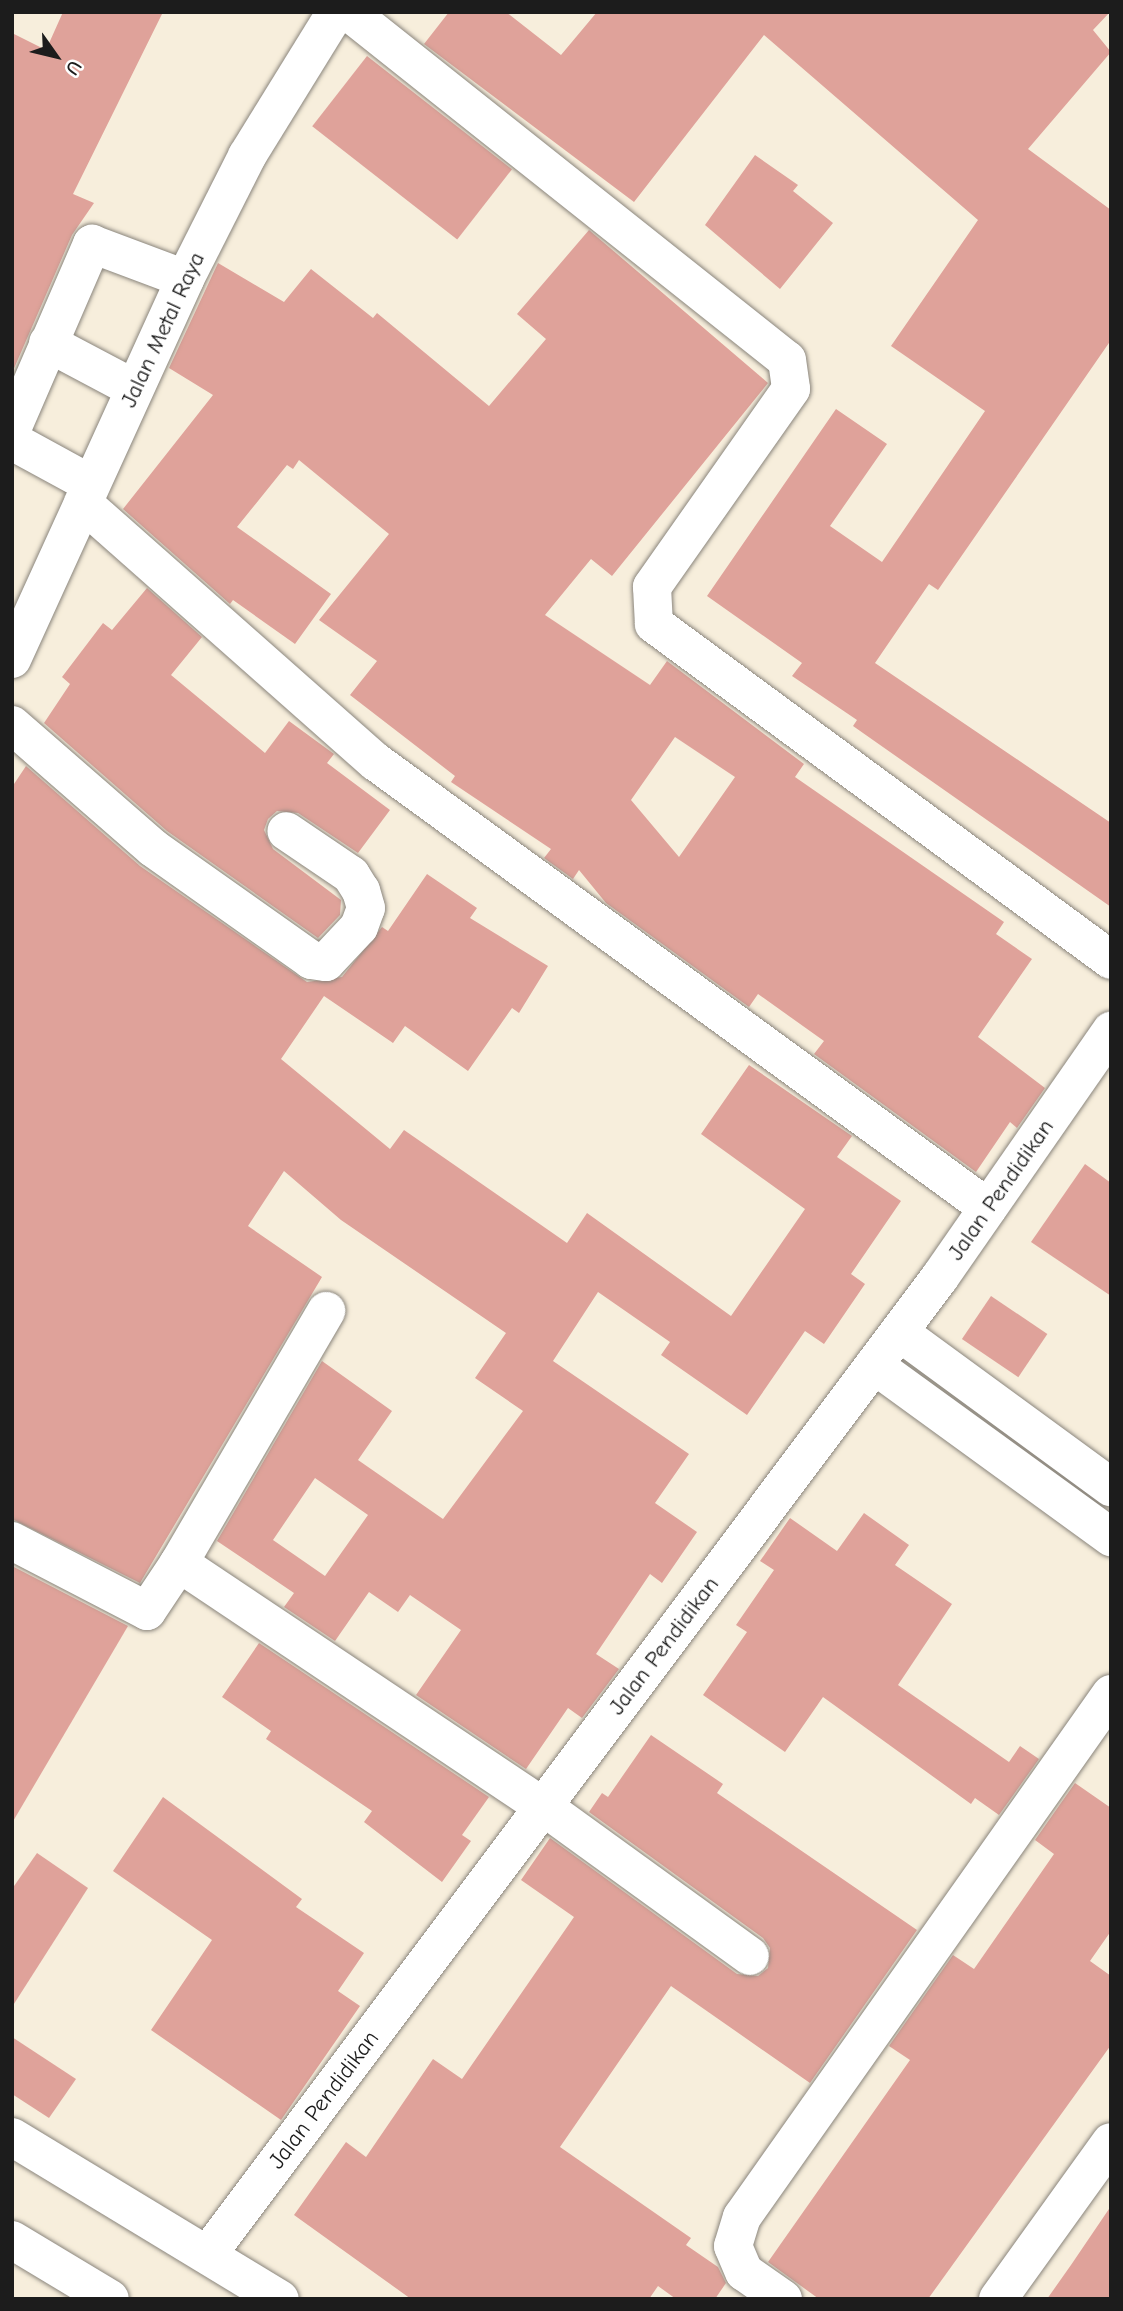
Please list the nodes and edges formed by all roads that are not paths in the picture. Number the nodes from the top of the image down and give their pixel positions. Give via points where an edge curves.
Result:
1 (336, 12) edge
2 (349, 12) edge
3 (186, 279) junction
4 (48, 343) junction
5 (135, 389) junction
6 (12, 429) edge
7 (12, 441) edge
8 (87, 494) junction
9 (12, 659) edge
10 (12, 725) edge
11 (286, 831) dead end
12 (1111, 960) edge
13 (1111, 1031) edge
14 (988, 1208) junction
15 (326, 1311) dead end
16 (899, 1332) junction
17 (874, 1365) junction
18 (1111, 1487) edge
19 (1111, 1537) edge
20 (12, 1541) edge
21 (179, 1563) junction
22 (1111, 1694) edge
23 (544, 1807) junction
24 (750, 1956) dead end
25 (12, 2137) edge
26 (1111, 2141) edge
27 (12, 2240) edge
28 (208, 2254) junction
29 (110, 2299) edge
30 (280, 2299) edge
31 (783, 2299) edge
32 (998, 2299) edge

1 - 3 street, Jalan Metal Raya via 247,156
2 - 12 street via 787,360 791,389 652,587 654,624
3 - 4 street via 92,244
3 - 5 street, Jalan Metal Raya
4 - 5 street
4 - 6 street
5 - 8 street, Jalan Metal Raya
7 - 8 street
8 - 9 street, Jalan Metal Raya
8 - 14 street via 376,762
10 - 11 street via 153,848 311,960 326,962 359,927 366,908 361,891 351,875
13 - 14 street, Jalan Pendidikan
14 - 16 street, Jalan Pendidikan
15 - 21 street
16 - 17 street, Jalan Pendidikan
16 - 18 street
17 - 19 street
17 - 23 street, Jalan Pendidikan
20 - 21 street via 147,1611
21 - 23 street
22 - 31 street via 741,2217 733,2246 744,2272
23 - 24 street
23 - 28 street, Jalan Pendidikan
25 - 28 street
26 - 32 street
27 - 29 street
28 - 30 street

